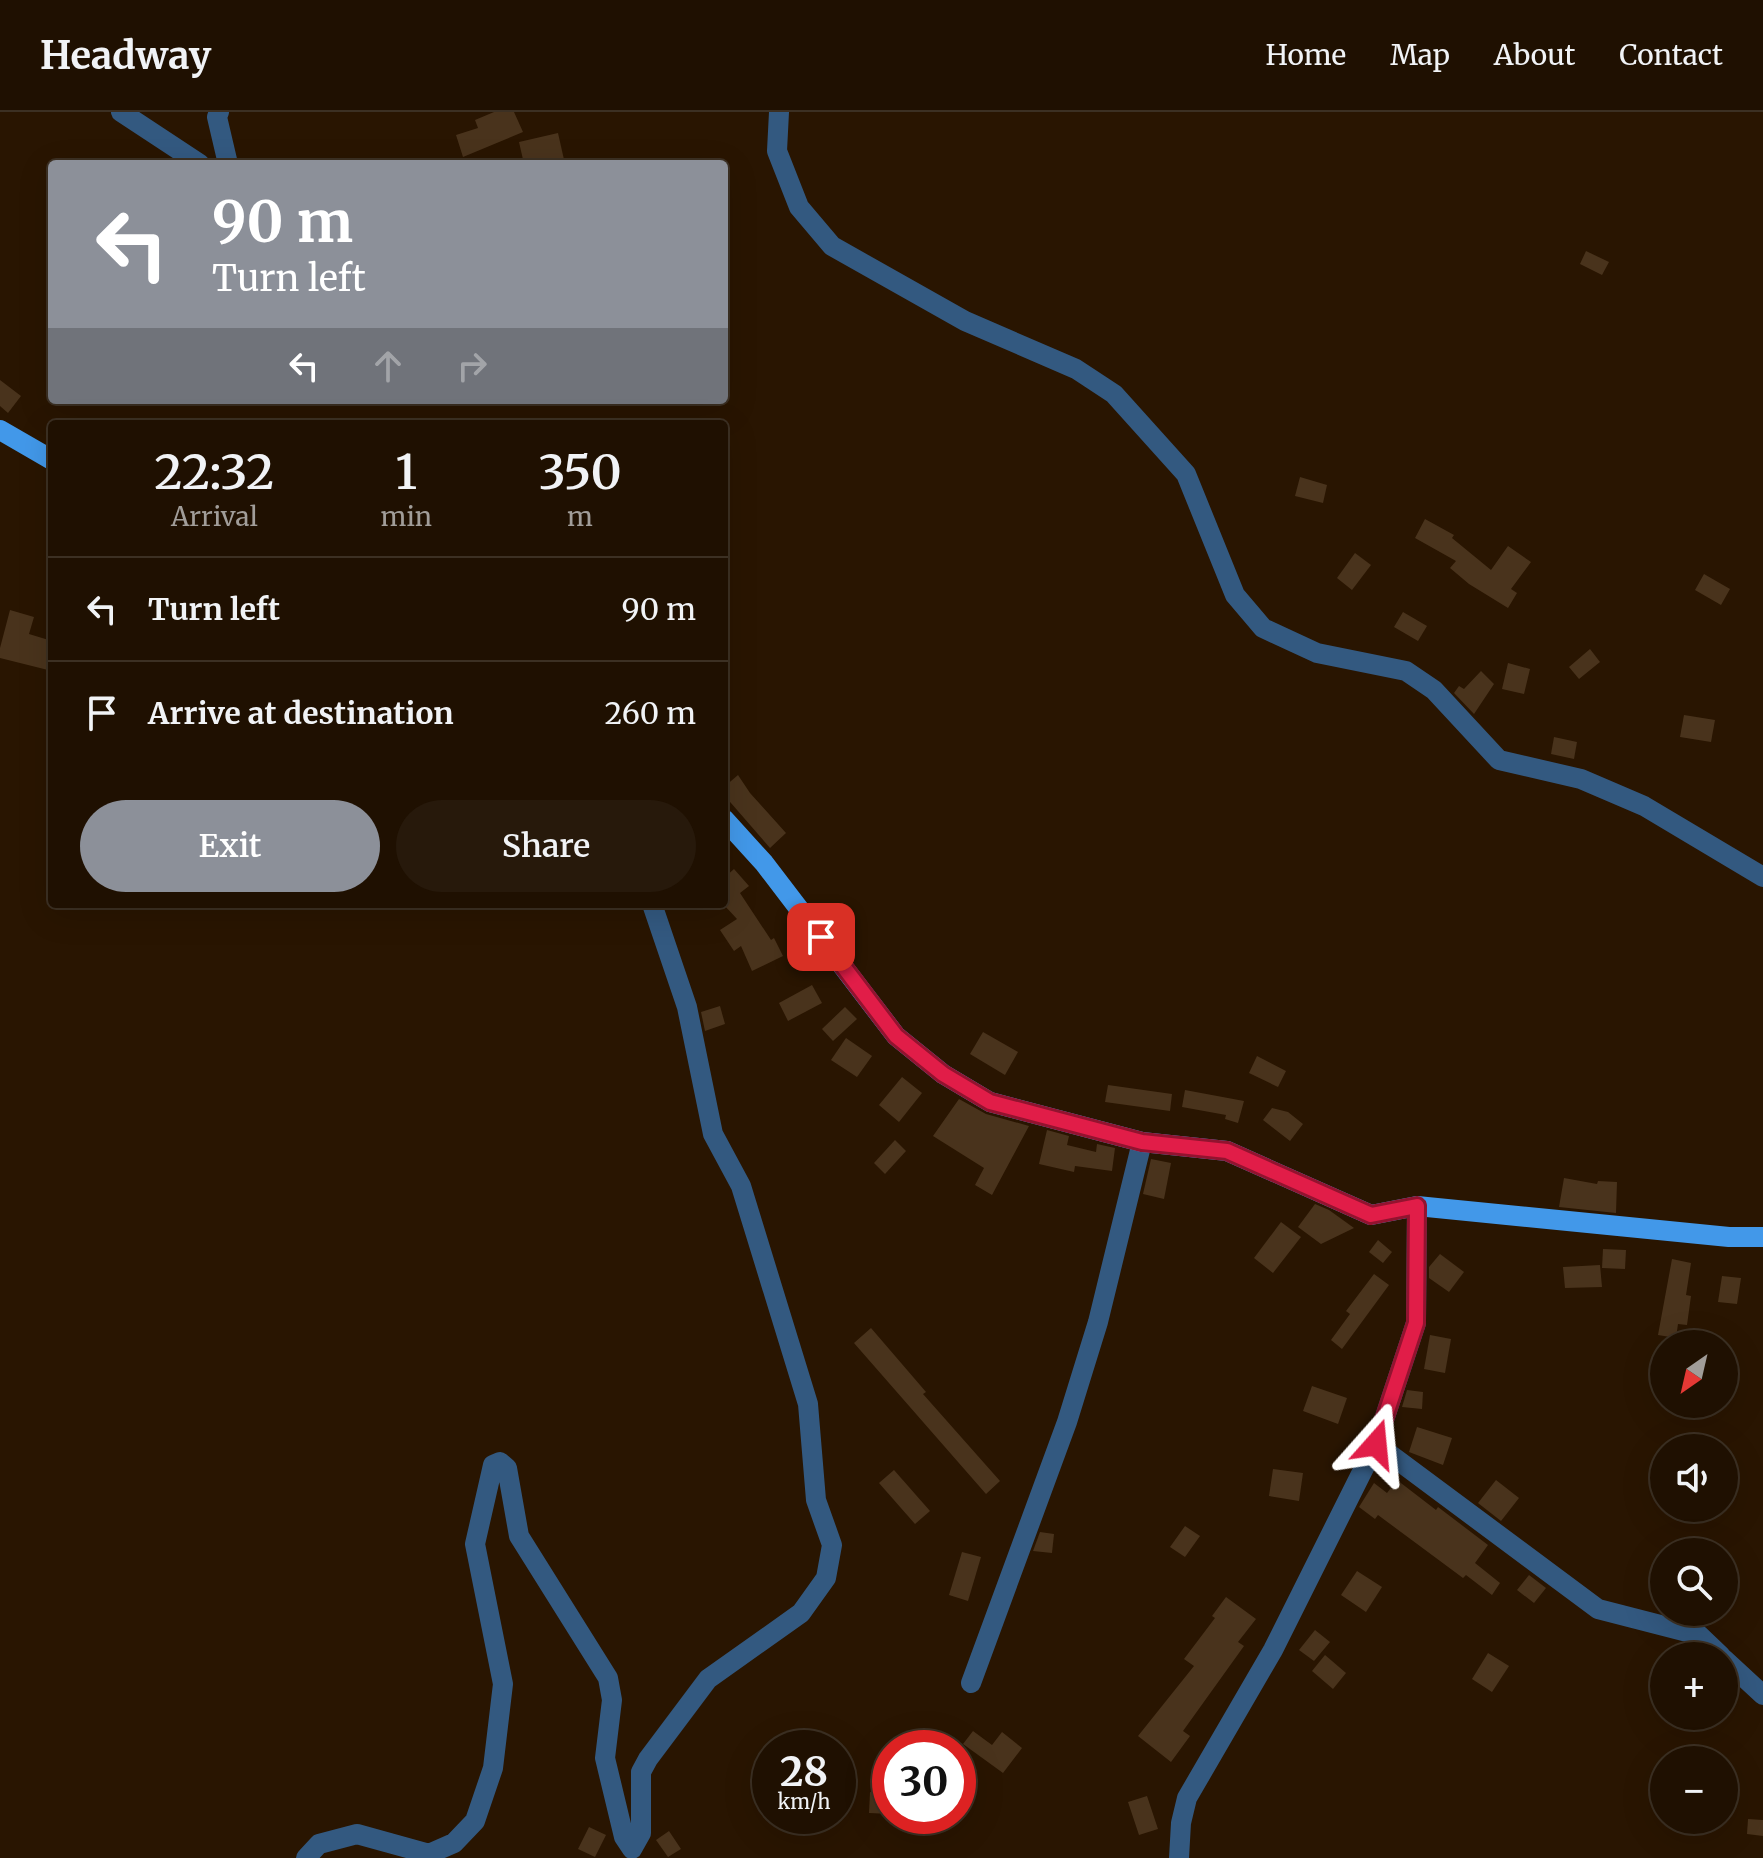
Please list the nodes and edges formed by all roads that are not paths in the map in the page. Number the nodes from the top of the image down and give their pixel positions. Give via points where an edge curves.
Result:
1 (121, 112) edge
2 (219, 112) edge
3 (779, 112) edge
4 (194, 160) edge
5 (227, 160) edge
6 (0, 430) edge
7 (48, 458) edge
8 (728, 823) edge
9 (1763, 877) edge
10 (653, 908) edge
11 (1142, 1142) junction
12 (1417, 1206) junction
13 (1763, 1237) edge
14 (1376, 1444) junction
15 (1706, 1642) edge
16 (1738, 1672) edge
17 (971, 1683) dead end
18 (1763, 1695) edge
19 (306, 1858) edge
20 (1179, 1858) edge

1 - 4 street
2 - 5 street
3 - 9 street via 777,151 799,207 832,246 965,321 1076,369 1114,394 1186,474 1235,595 1263,628 1317,653 1406,671 1434,690 1499,760 1581,779 1644,806
6 - 7 main road
8 - 11 main road via 896,1036 943,1074 990,1102
10 - 19 street via 687,1007 713,1134 741,1186 808,1404 816,1500 832,1545 826,1578 801,1613 708,1679 648,1759 641,1772 641,1833 632,1849 624,1837 605,1758 612,1700 608,1678 519,1536 507,1468 500,1462 493,1465 475,1544 503,1684 493,1768 475,1821 454,1843 429,1854 357,1834 319,1844
11 - 12 main road via 1227,1151 1371,1215
11 - 17 street via 1098,1322 1067,1422
12 - 13 main road
12 - 14 street via 1416,1323
14 - 15 street via 1598,1609 1699,1635
14 - 20 street via 1273,1650 1187,1798
16 - 18 street

